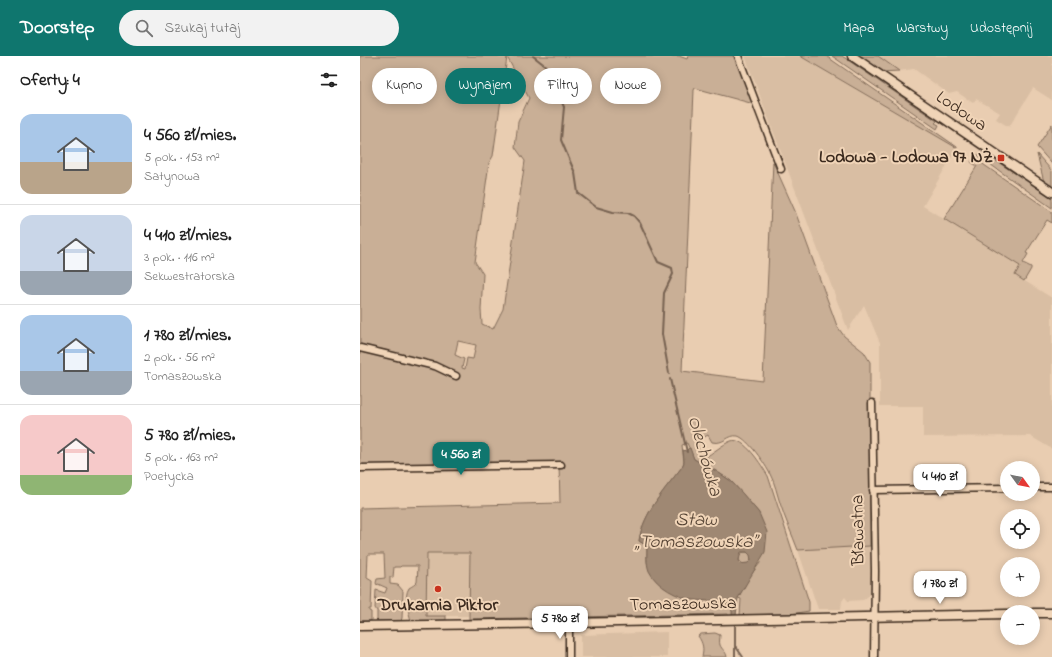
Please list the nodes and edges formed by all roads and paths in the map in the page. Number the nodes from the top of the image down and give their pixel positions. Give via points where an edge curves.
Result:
1 (738, 56) edge
2 (852, 56) edge
3 (781, 169) dead end
4 (1052, 192) edge
5 (360, 348) edge
6 (456, 376) dead end
7 (872, 403) dead end
8 (561, 465) dead end
9 (360, 468) edge
10 (1040, 487) edge
11 (1052, 487) edge
12 (1000, 488) edge
13 (873, 490) junction
14 (1052, 612) edge
15 (1040, 613) edge
16 (1000, 614) edge
17 (874, 617) junction
18 (569, 623) junction
19 (360, 626) edge
20 (570, 657) edge
21 (874, 657) edge

1 - 3 street
2 - 4 street, Lodowa
5 - 6 street via 435,366
7 - 13 street, Bławatna
8 - 9 street
10 - 11 street
12 - 13 street
13 - 17 street, Bławatna
14 - 15 street
16 - 17 street, Tomaszowska
17 - 18 street, Tomaszowska
17 - 21 street, Bławatna
18 - 19 street, Tomaszowska
18 - 20 street

